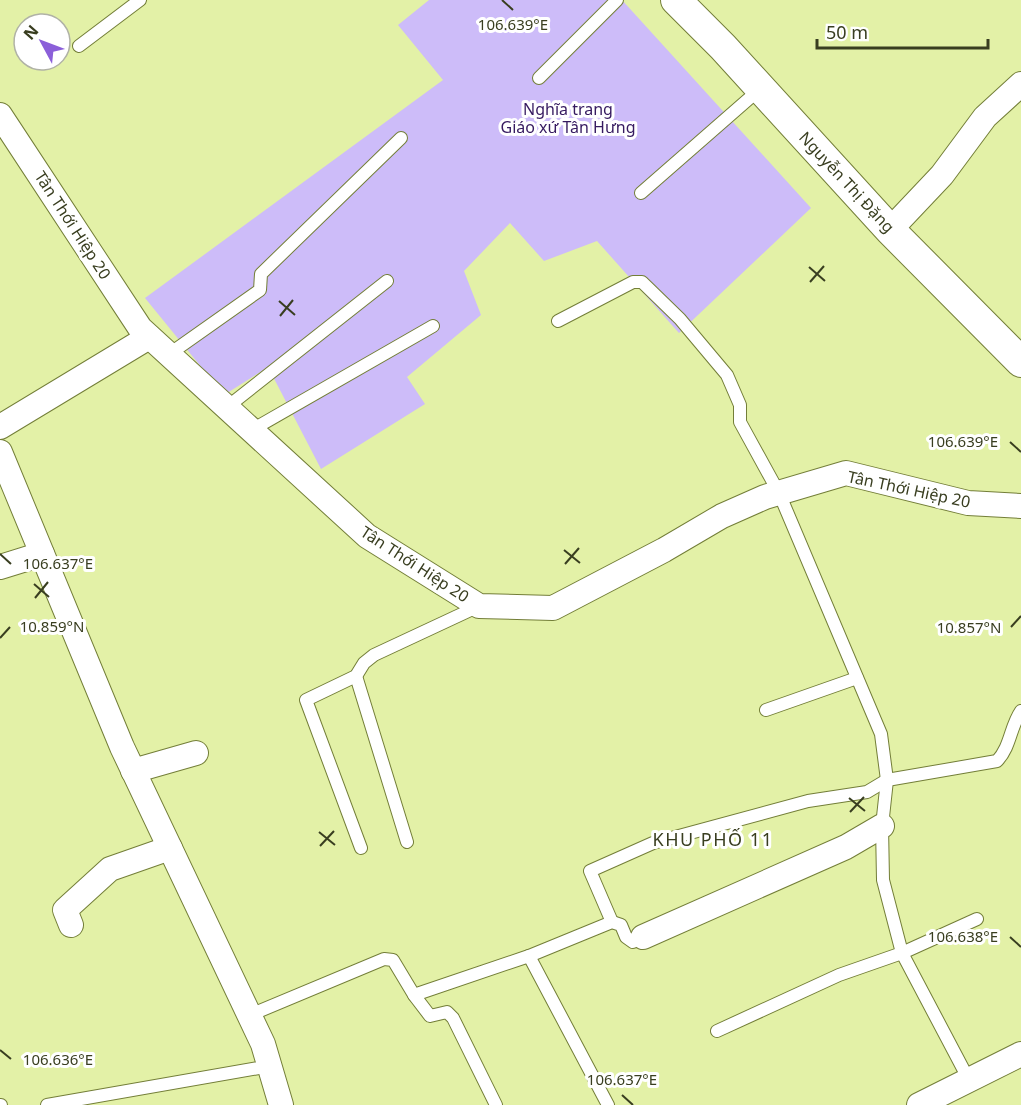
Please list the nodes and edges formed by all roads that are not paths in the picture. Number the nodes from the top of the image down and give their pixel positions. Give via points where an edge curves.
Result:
1 (140, 0) edge
2 (616, 0) edge
3 (676, 0) edge
4 (79, 46) dead end
5 (539, 78) dead end
6 (1021, 84) edge
7 (761, 88) junction
8 (0, 115) edge
9 (401, 138) dead end
10 (641, 193) dead end
11 (890, 230) junction
12 (387, 281) dead end
13 (558, 321) dead end
14 (434, 326) dead end
15 (149, 337) junction
16 (168, 355) junction
17 (1021, 362) edge
18 (226, 408) junction
19 (0, 427) edge
20 (250, 430) junction
21 (2, 462) edge
22 (779, 493) junction
23 (1021, 506) edge
24 (42, 554) junction
25 (0, 567) edge
26 (479, 606) junction
27 (356, 676) junction
28 (857, 678) junction
29 (766, 710) dead end
30 (1021, 711) edge
31 (195, 753) dead end
32 (134, 771) junction
33 (887, 780) junction
34 (882, 826) junction
35 (407, 842) dead end
36 (170, 848) junction
37 (361, 848) dead end
38 (977, 919) dead end
39 (612, 922) junction
40 (70, 925) dead end
41 (644, 938) joint
42 (902, 953) junction
43 (530, 956) junction
44 (414, 995) junction
45 (249, 1015) junction
46 (717, 1031) dead end
47 (1021, 1053) edge
48 (270, 1066) junction
49 (969, 1080) junction
50 (47, 1105) edge
51 (281, 1105) edge
52 (496, 1105) edge
53 (608, 1105) edge
54 (919, 1105) edge

1 - 4 lane
2 - 5 lane
3 - 7 street, Nguyễn Thị Đặng
6 - 11 street via 985,117 942,175
7 - 10 lane
7 - 11 street, Nguyễn Thị Đặng
8 - 15 street, Tân Thới Hiệp 20
9 - 16 lane via 261,274 260,290
11 - 17 street, Nguyễn Thị Đặng
12 - 18 lane
13 - 22 lane via 633,282 646,285 727,375 740,405 740,422
14 - 20 lane
15 - 16 street, Tân Thới Hiệp 20
15 - 19 street
16 - 18 street, Tân Thới Hiệp 20
18 - 20 street, Tân Thới Hiệp 20
20 - 26 street, Tân Thới Hiệp 20 via 367,536
21 - 24 street
22 - 23 street, Tân Thới Hiệp 20 via 846,473 968,503
22 - 26 street, Tân Thới Hiệp 20 via 722,516 554,608
22 - 28 lane
24 - 25 street
24 - 32 street
26 - 27 lane via 374,655
27 - 35 lane
27 - 37 lane via 306,700
28 - 29 lane
28 - 33 lane via 881,734
30 - 33 lane via 1005,752 997,761
31 - 32 street
32 - 36 street
33 - 34 lane
33 - 39 lane via 867,792 808,801 653,843 590,871
34 - 41 street via 846,847
34 - 42 lane via 883,879
36 - 40 street via 110,869 65,910
36 - 45 street
38 - 42 lane
39 - 41 lane via 621,925 629,940
39 - 43 lane
42 - 46 lane via 839,975
42 - 49 lane
43 - 44 lane
43 - 53 lane
44 - 45 lane via 393,960 384,959
44 - 52 lane via 429,1016 447,1012 453,1018
45 - 48 street
47 - 49 street
48 - 50 lane
48 - 51 street
49 - 54 street

